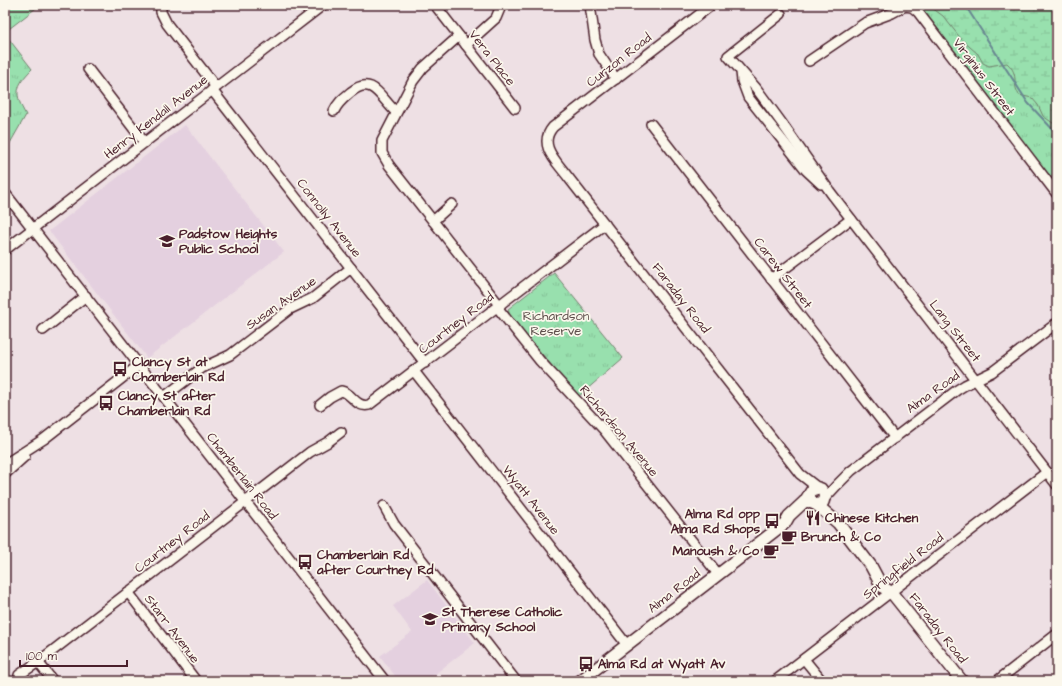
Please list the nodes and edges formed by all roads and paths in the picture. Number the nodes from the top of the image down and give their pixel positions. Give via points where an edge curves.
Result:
1 (161, 5) edge
2 (323, 5) edge
3 (435, 5) edge
4 (590, 5) edge
5 (501, 6) edge
6 (709, 7) dead end
7 (781, 14) dead end
8 (459, 36) junction
9 (466, 45) junction
10 (809, 62) dead end
11 (88, 69) dead end
12 (616, 79) junction
13 (214, 88) junction
14 (515, 108) dead end
15 (334, 111) dead end
16 (396, 112) junction
17 (651, 124) dead end
18 (547, 136) joint
19 (144, 142) junction
20 (5, 193) edge
21 (1057, 194) edge
22 (452, 204) dead end
23 (851, 219) junction
24 (433, 221) junction
25 (605, 224) junction
26 (33, 228) junction
27 (5, 250) edge
28 (351, 268) junction
29 (772, 279) junction
30 (86, 296) junction
31 (498, 307) junction
32 (1057, 323) edge
33 (43, 330) dead end
34 (425, 363) junction
35 (139, 365) junction
36 (414, 371) junction
37 (976, 380) junction
38 (164, 397) junction
39 (320, 405) dead end
40 (341, 432) dead end
41 (44, 438) junction
42 (895, 438) junction
43 (5, 464) edge
44 (1047, 472) junction
45 (5, 474) edge
46 (1057, 485) edge
47 (817, 497) junction
48 (246, 502) junction
49 (384, 506) dead end
50 (718, 574) junction
51 (128, 592) junction
52 (891, 592) junction
53 (1057, 634) edge
54 (627, 645) junction
55 (804, 659) junction
56 (38, 662) junction
57 (19, 674) dead end
58 (53, 681) edge
59 (196, 681) edge
60 (385, 681) edge
61 (516, 681) edge
62 (580, 681) edge
63 (775, 681) edge
64 (822, 681) edge
65 (962, 681) edge
66 (997, 681) edge

1 - 13 street, Connolly Avenue via 167,24
2 - 13 street, Henry Kendall Avenue
3 - 8 street, Vera Place
4 - 12 street via 599,54
5 - 9 street via 496,18
6 - 12 street, Curzon Road
7 - 23 street, Lang Street via 728,56 756,88
8 - 9 street, Vera Place
8 - 16 street, Richardson Avenue via 416,75
9 - 14 street, Vera Place
10 - 21 street, Virginius Street via 861,25 905,6 915,8
11 - 19 street
12 - 18 street, Curzon Road via 558,124
13 - 19 street, Henry Kendall Avenue
13 - 28 street, Connolly Avenue
15 - 16 street via 341,100 358,87 366,85 374,88
16 - 24 street, Richardson Avenue via 382,141 382,153 388,165
17 - 29 street, Carew Street
18 - 25 street, Faraday Road via 547,147 550,152
19 - 26 street, Henry Kendall Avenue
20 - 26 street, Chamberlain Road
22 - 24 street
23 - 29 street
23 - 37 street, Lang Street
24 - 31 street, Richardson Avenue
25 - 31 street, Courtney Road
25 - 47 street, Faraday Road
26 - 27 street, Henry Kendall Avenue
26 - 30 street, Chamberlain Road
28 - 34 street, Connolly Avenue
28 - 38 street, Susan Avenue via 313,298 290,309 230,355 202,368
29 - 42 street, Carew Street
30 - 33 street
30 - 35 street, Chamberlain Road
31 - 34 street, Courtney Road
31 - 50 street, Richardson Avenue via 540,361 604,430
32 - 37 street, Alma Road via 992,372
34 - 36 street, Courtney Road
35 - 38 street, Chamberlain Road
35 - 41 street
36 - 39 street, Courtney Road via 368,405 357,404 348,394 341,391
36 - 54 street, Wyatt Avenue
37 - 42 street, Alma Road via 961,387
37 - 44 street, Lang Street
38 - 48 street, Chamberlain Road
40 - 48 street, Courtney Road via 310,452
41 - 43 street
41 - 45 street
42 - 47 street, Alma Road via 851,472 830,484
44 - 46 street, Lang Street
44 - 52 street, Springfield Road
47 - 50 main road, Alma Road
47 - 52 main road, Faraday Road via 836,516 838,523 871,566 890,584
48 - 51 street, Courtney Road
48 - 60 street, Chamberlain Road
49 - 61 street via 394,524
50 - 54 main road, Alma Road
51 - 56 street, Courtney Road
51 - 59 street, Starr Avenue
52 - 55 street, Springfield Road
52 - 65 main road, Faraday Road
53 - 66 street
54 - 62 main road, Alma Road
55 - 63 street, Springfield Road
55 - 64 street
56 - 57 street, Courtney Road
56 - 58 street

